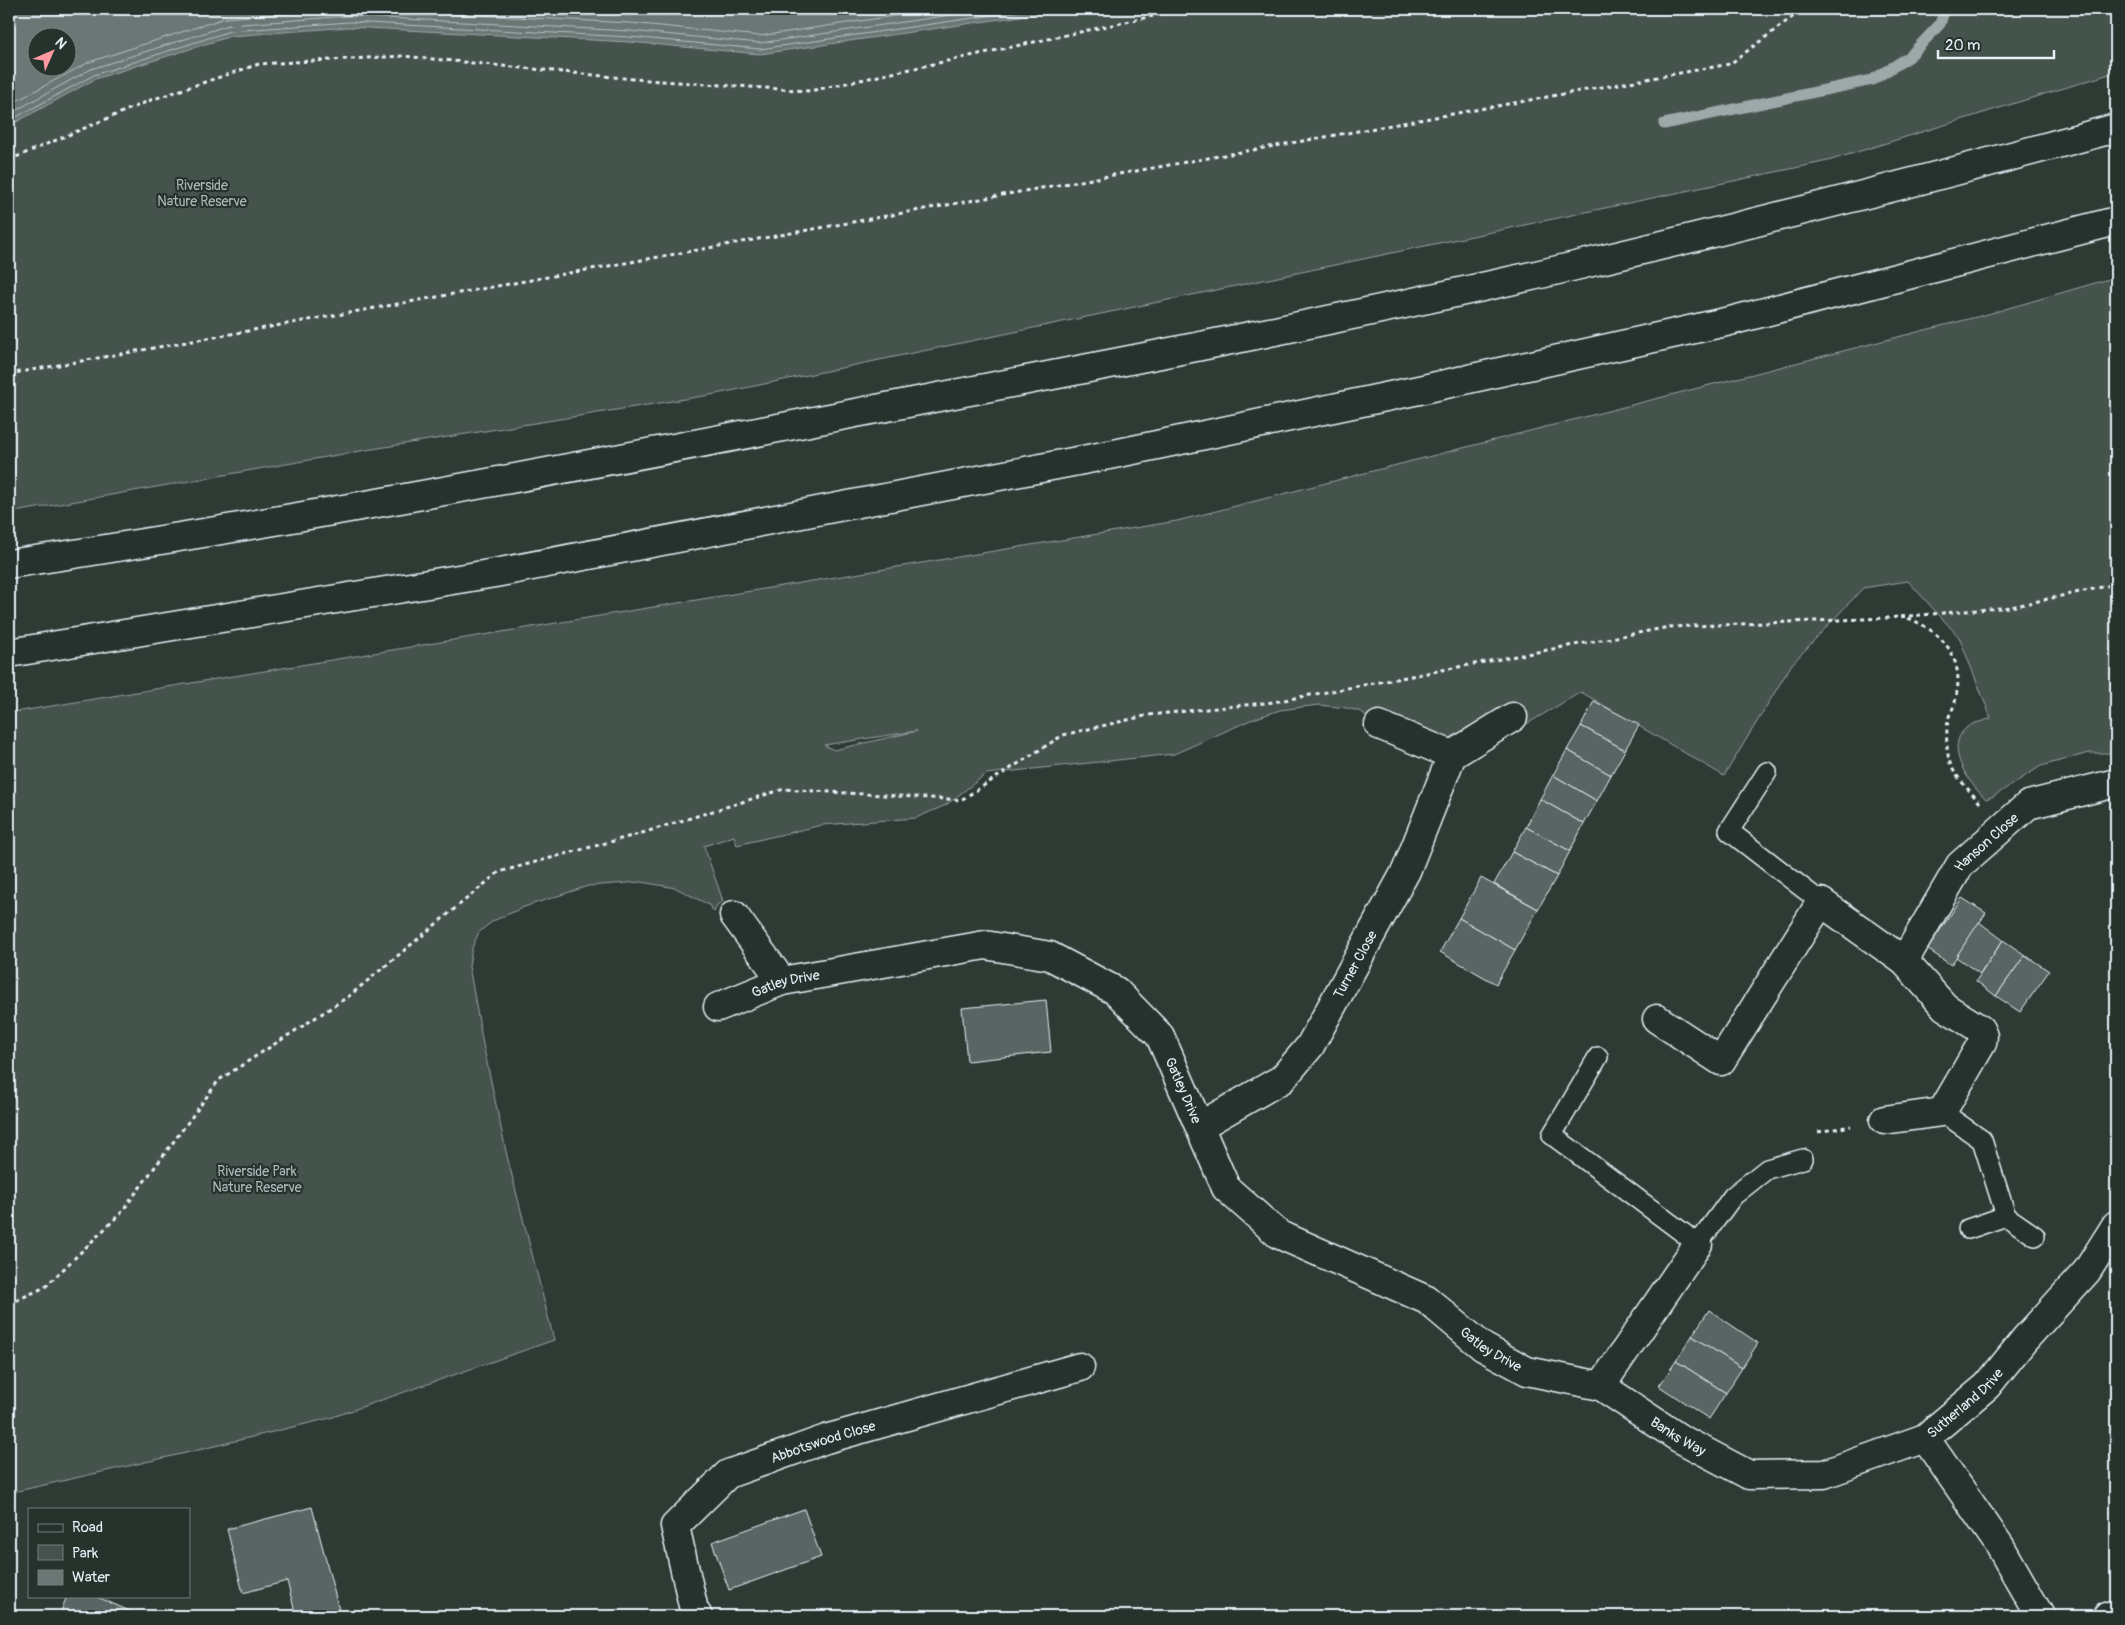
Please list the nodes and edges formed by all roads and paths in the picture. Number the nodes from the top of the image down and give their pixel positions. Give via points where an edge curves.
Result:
1 (1185, 9) edge
2 (1803, 9) edge
3 (2116, 128) edge
4 (9, 160) edge
5 (2116, 221) edge
6 (9, 374) edge
7 (9, 564) edge
8 (2116, 584) edge
9 (1905, 617) junction
10 (9, 652) edge
11 (1513, 717) dead end
12 (1379, 725) dead end
13 (1452, 755) junction
14 (1767, 772) dead end
15 (2116, 784) edge
16 (2001, 829) junction
17 (1821, 902) junction
18 (734, 915) dead end
19 (1904, 961) junction
20 (782, 980) junction
21 (718, 1008) dead end
22 (1657, 1019) dead end
23 (1598, 1057) dead end
24 (1942, 1112) junction
25 (1884, 1120) dead end
26 (1200, 1126) junction
27 (1803, 1159) dead end
28 (2006, 1216) junction
29 (2116, 1225) edge
30 (1968, 1229) dead end
31 (2035, 1236) dead end
32 (1698, 1244) junction
33 (9, 1304) edge
34 (1080, 1367) dead end
35 (1601, 1386) junction
36 (1925, 1438) junction
37 (2116, 1613) edge
38 (698, 1616) edge
39 (2040, 1616) edge
40 (2107, 1616) edge

1 - 4 path via 810,91 633,79 403,56 259,64 151,100
2 - 6 path via 1730,64
3 - 7 main road via 1919,181 1570,267 1265,332 577,467
5 - 10 main road via 1730,321 1114,454 504,571
8 - 9 path via 2011,608
9 - 16 path via 1933,631 1950,647 1958,681 1948,720 1950,764
9 - 33 path via 1669,627 1274,702 1149,715 1063,735 961,800 784,789 639,834 499,872 349,996 219,1080 121,1213 45,1287
11 - 13 main road
12 - 13 main road
13 - 26 main road, Turner Close via 1406,871 1310,1046 1282,1079
14 - 17 lane via 1729,831
15 - 16 main road, Hanson Close via 2028,805
16 - 19 main road, Hanson Close via 1960,865
17 - 19 main road
17 - 22 main road via 1721,1061
18 - 20 main road
19 - 24 main road via 1945,1007 1980,1029 1983,1036
20 - 21 main road, Gatley Drive
20 - 26 main road, Gatley Drive via 985,944 1050,956 1116,991 1160,1036
23 - 32 lane via 1552,1135
24 - 25 main road
24 - 28 lane via 1982,1140
26 - 35 main road, Gatley Drive via 1226,1188 1278,1234 1427,1300 1483,1347 1527,1371
27 - 32 lane via 1766,1169 1734,1196
28 - 30 lane
28 - 31 lane
29 - 36 main road, Sutherland Drive via 2087,1271 2025,1338 1987,1386
32 - 35 main road
34 - 38 main road, Abbotswood Close via 826,1439 728,1474 675,1526
35 - 36 main road, Banks Way via 1679,1438 1748,1476 1824,1474
36 - 39 main road, Sutherland Drive via 2000,1546
37 - 40 main road

